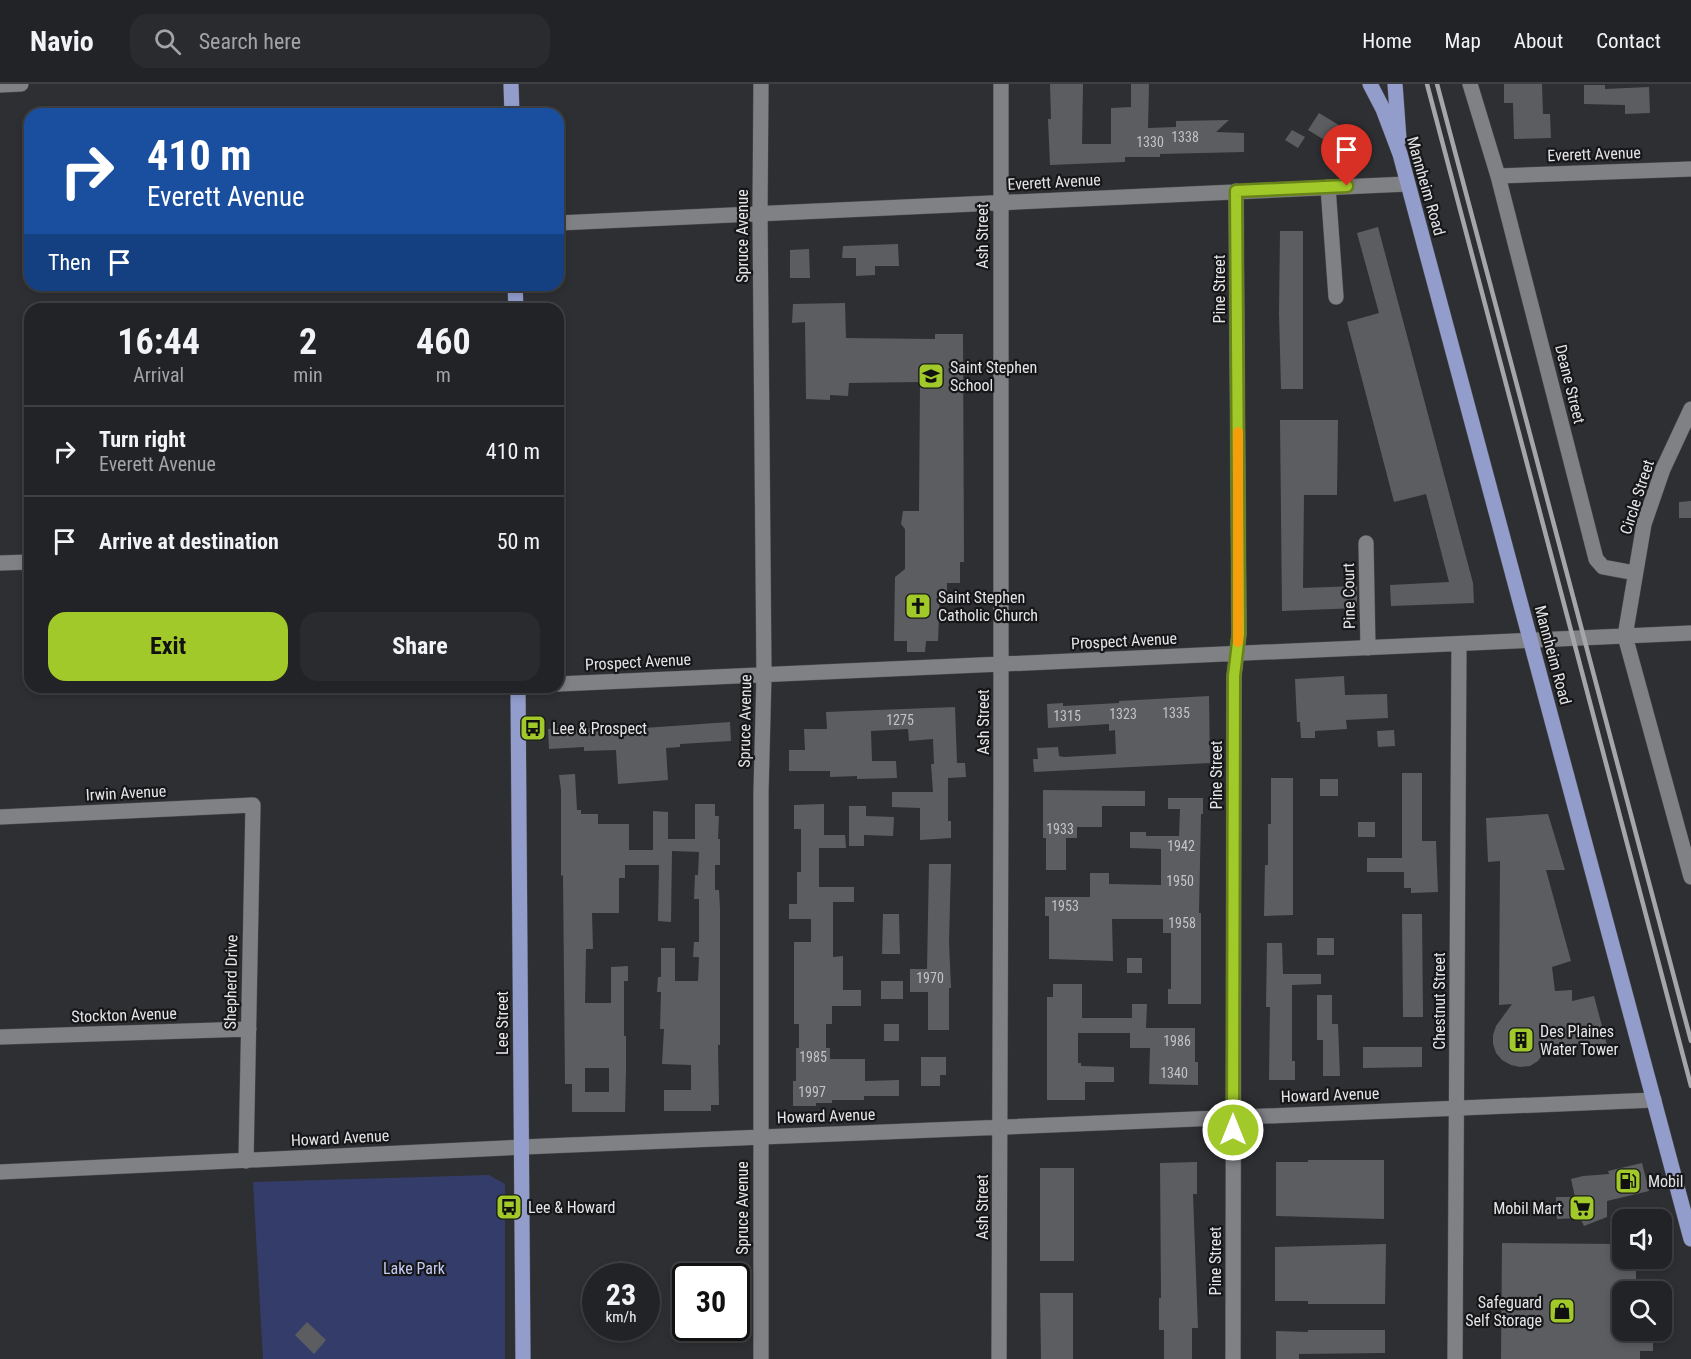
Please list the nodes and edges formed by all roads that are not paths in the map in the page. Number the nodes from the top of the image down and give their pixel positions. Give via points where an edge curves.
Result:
1 (21, 84) edge
2 (511, 84) edge
3 (761, 84) edge
4 (1001, 84) edge
5 (1370, 84) edge
6 (1395, 84) edge
7 (1470, 84) edge
8 (0, 85) edge
9 (512, 108) edge
10 (1400, 154) junction
11 (1691, 169) edge
12 (1498, 176) junction
13 (1407, 184) junction
14 (1328, 187) junction
15 (1236, 191) junction
16 (1000, 202) junction
17 (760, 213) junction
18 (564, 223) edge
19 (1336, 297) dead end
20 (1691, 409) edge
21 (1366, 543) dead end
22 (24, 562) edge
23 (0, 563) edge
24 (1635, 573) junction
25 (1691, 633) edge
26 (1625, 636) junction
27 (1530, 640) junction
28 (1459, 644) junction
29 (1368, 648) junction
30 (1237, 653) junction
31 (1001, 664) junction
32 (764, 675) junction
33 (564, 684) edge
34 (518, 693) edge
35 (253, 805) joint
36 (0, 817) edge
37 (1691, 877) edge
38 (249, 1029) junction
39 (0, 1037) edge
40 (1654, 1100) junction
41 (1456, 1108) junction
42 (1233, 1117) junction
43 (1000, 1127) junction
44 (760, 1137) junction
45 (520, 1148) junction
46 (246, 1161) junction
47 (0, 1172) edge
48 (1691, 1239) edge
49 (523, 1359) edge
50 (761, 1359) edge
51 (999, 1359) edge
52 (1233, 1359) edge
53 (1455, 1359) edge

1 - 8 street
2 - 9 main road
3 - 17 street, Spruce Avenue
4 - 16 street, Ash Street
5 - 10 main road, Mannheim Road
6 - 10 main road
7 - 12 street
10 - 13 main road, Mannheim Road
11 - 12 street, Everett Avenue
12 - 24 street, Deane Street via 1596,559 1603,567
13 - 14 street, Everett Avenue
13 - 27 main road, Mannheim Road
14 - 15 street, Everett Avenue
14 - 19 street
15 - 16 street, Everett Avenue
15 - 30 street, Pine Street
16 - 17 street, Everett Avenue
16 - 31 street, Ash Street
17 - 18 street, Everett Avenue
17 - 32 street, Spruce Avenue
20 - 24 street, Circle Street via 1644,524
21 - 29 street, Pine Court
22 - 23 street
24 - 26 street, Circle Street
25 - 26 street, Prospect Avenue
26 - 27 street, Prospect Avenue
26 - 37 street
27 - 28 street, Prospect Avenue
27 - 40 main road, Mannheim Road
28 - 29 street, Prospect Avenue
28 - 41 street, Chestnut Street
29 - 30 street, Prospect Avenue
30 - 31 street, Prospect Avenue
30 - 42 street, Pine Street
31 - 32 street, Prospect Avenue
31 - 43 street, Ash Street
32 - 33 street, Prospect Avenue
32 - 44 street, Spruce Avenue
34 - 45 main road, Lee Street
35 - 36 street, Irwin Avenue
35 - 38 street, Shepherd Drive
38 - 39 street, Stockton Avenue
38 - 46 street, Shepherd Drive
40 - 41 street, Howard Avenue
40 - 48 main road, Mannheim Road
41 - 42 street, Howard Avenue
41 - 53 street, Chestnut Street
42 - 43 street, Howard Avenue
42 - 52 street, Pine Street
43 - 44 street, Howard Avenue
43 - 51 street, Ash Street
44 - 45 street, Howard Avenue
44 - 50 street, Spruce Avenue
45 - 46 street, Howard Avenue
45 - 49 main road, Lee Street
46 - 47 street, Howard Avenue

